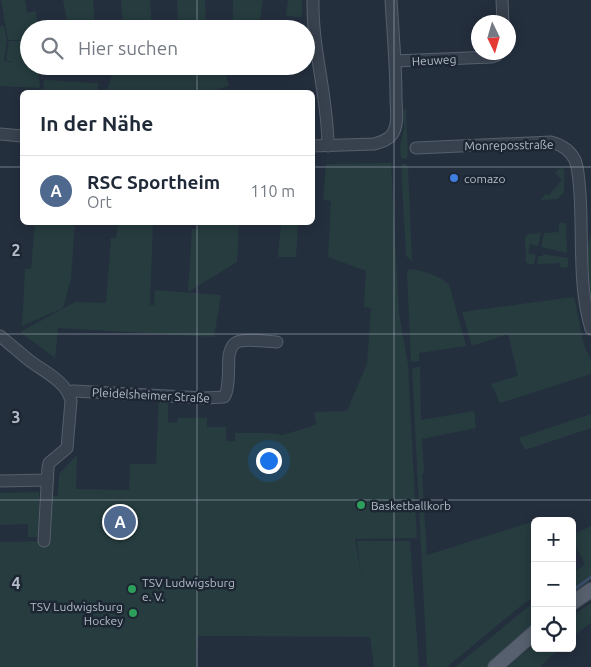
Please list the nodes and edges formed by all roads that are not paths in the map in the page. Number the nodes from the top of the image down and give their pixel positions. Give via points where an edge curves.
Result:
1 (313, 0) edge
2 (391, 0) edge
3 (502, 0) edge
4 (503, 15) edge
5 (314, 20) edge
6 (315, 40) edge
7 (471, 58) edge
8 (395, 61) junction
9 (0, 134) edge
10 (20, 136) edge
11 (315, 146) edge
12 (328, 146) junction
13 (416, 148) dead end
14 (591, 329) edge
15 (0, 336) edge
16 (277, 342) dead end
17 (68, 392) junction
18 (47, 480) junction
19 (0, 481) edge
20 (44, 541) dead end
21 (591, 590) edge
22 (576, 600) edge
23 (531, 636) edge
24 (496, 667) edge

1 - 5 street
2 - 8 street
3 - 4 street
6 - 12 street
7 - 8 street, Heuweg
8 - 12 street via 396,123 390,137 374,144
9 - 10 street
11 - 12 street
13 - 14 street, Monreposstraße via 551,142 570,152 578,173 584,284
15 - 17 street
16 - 17 street, Pleidelsheimer Straße via 243,340 234,344 229,355 224,397
17 - 18 street via 71,401 67,448 49,463
18 - 19 street
18 - 20 street
21 - 22 main road
23 - 24 main road

